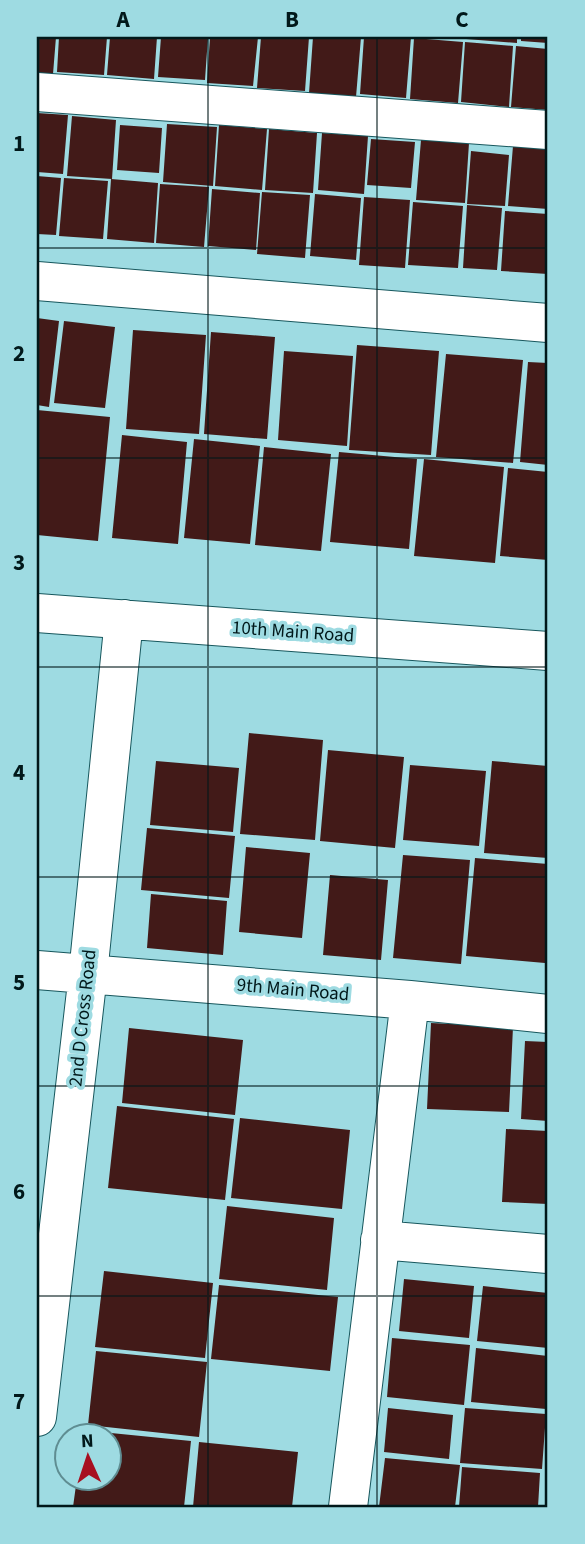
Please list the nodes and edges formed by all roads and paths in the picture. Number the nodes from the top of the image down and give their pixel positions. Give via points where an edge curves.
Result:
1 (37, 92) edge
2 (548, 130) edge
3 (37, 281) edge
4 (548, 323) edge
5 (37, 613) edge
6 (124, 619) junction
7 (548, 651) edge
8 (37, 970) edge
9 (88, 974) junction
10 (410, 1000) junction
11 (548, 1014) edge
12 (380, 1240) junction
13 (548, 1254) edge
14 (37, 1417) edge
15 (348, 1507) edge

1 - 2 street
3 - 4 street
5 - 6 street, 10th Main Road
6 - 7 street, 10th Main Road
6 - 9 street, 2nd D Cross Road
8 - 9 street, 9th Main Road
9 - 10 street, 9th Main Road
9 - 14 street, 2nd D Cross Road
10 - 11 street, 9th Main Road
10 - 12 street
12 - 13 street
12 - 15 street

